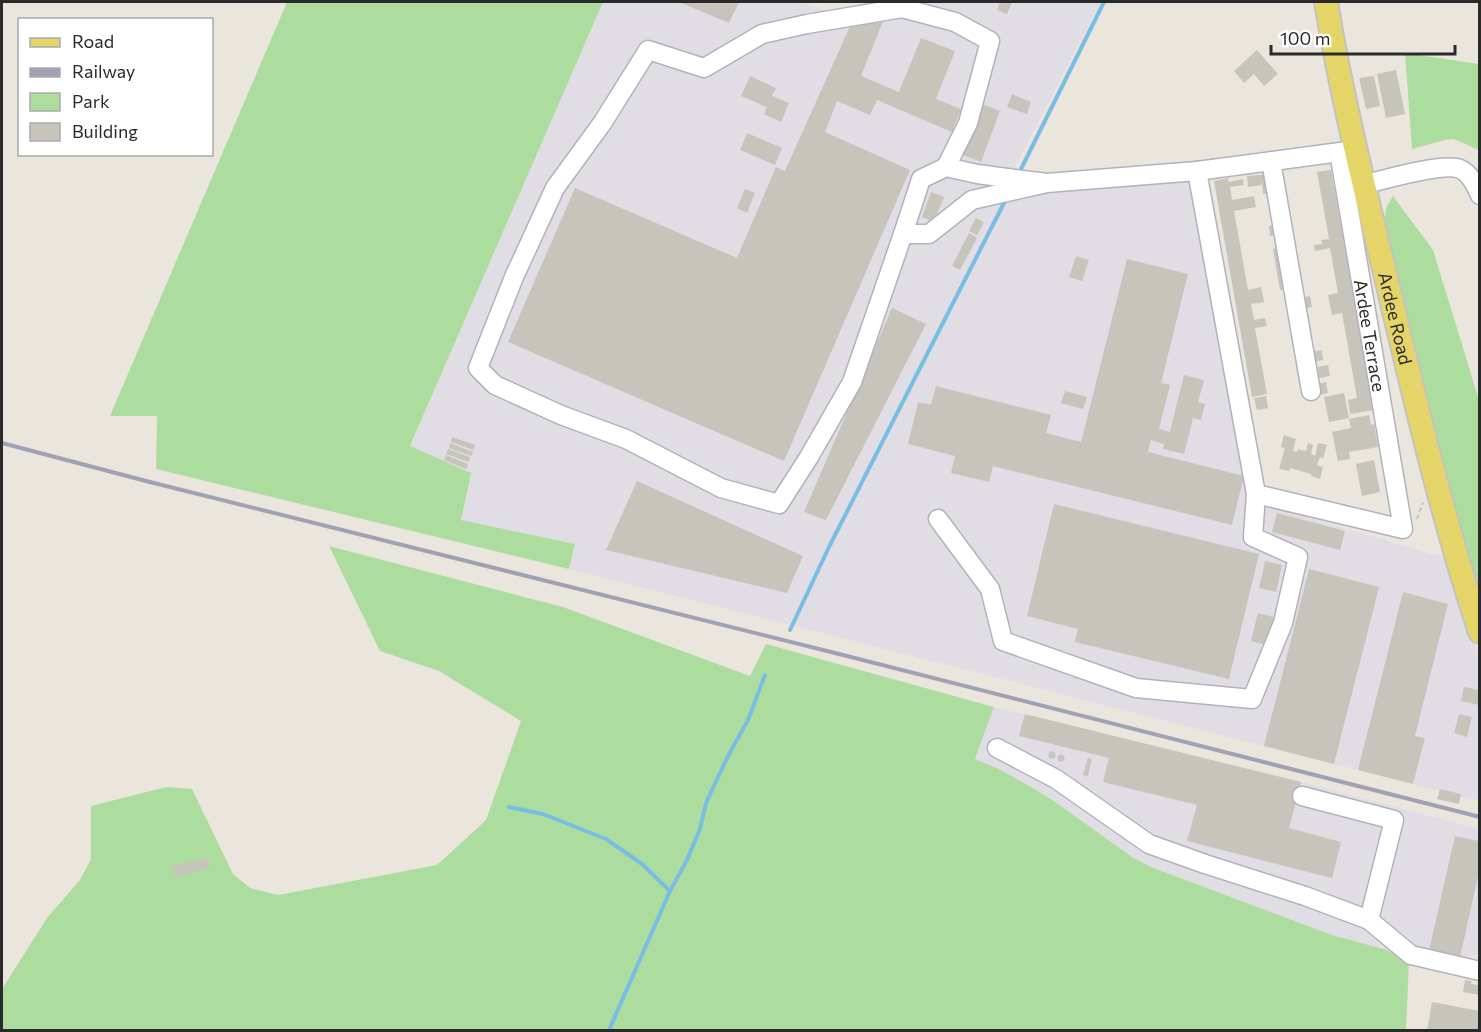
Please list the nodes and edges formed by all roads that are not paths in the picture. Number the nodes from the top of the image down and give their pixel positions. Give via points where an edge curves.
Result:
1 (1326, 2) edge
2 (1347, 151) junction
3 (1271, 161) junction
4 (946, 167) junction
5 (1197, 171) junction
6 (1047, 183) junction
7 (1363, 185) junction
8 (1479, 195) edge
9 (1362, 224) junction
10 (903, 234) junction
11 (1311, 391) dead end
12 (1256, 494) junction
13 (938, 519) dead end
14 (1479, 632) edge
15 (997, 748) dead end
16 (1302, 796) dead end
17 (1369, 920) junction
18 (1479, 971) edge

1 - 2 main road, Ardee Road
2 - 3 street
2 - 7 main road, Ardee Road
2 - 9 street, Ardee Terrace
3 - 5 street
3 - 11 street
4 - 6 street
4 - 10 street via 921,179
4 - 10 street via 968,123 990,41 955,22 902,8 807,24 762,34 704,68 648,50 555,188 478,368 495,385 626,439 721,488 779,504 852,382
5 - 6 street
5 - 12 street
6 - 10 street via 972,200 929,234
7 - 8 street via 1441,167 1460,169 1475,182
7 - 9 main road, Ardee Road
9 - 12 street, Ardee Terrace via 1403,529
9 - 14 main road, Ardee Road via 1402,346
12 - 13 street via 1253,537 1298,557 1283,623 1252,699 1136,688 1003,641 990,589
15 - 17 street via 1056,779 1149,844
16 - 17 street via 1394,820
17 - 18 street via 1411,955

